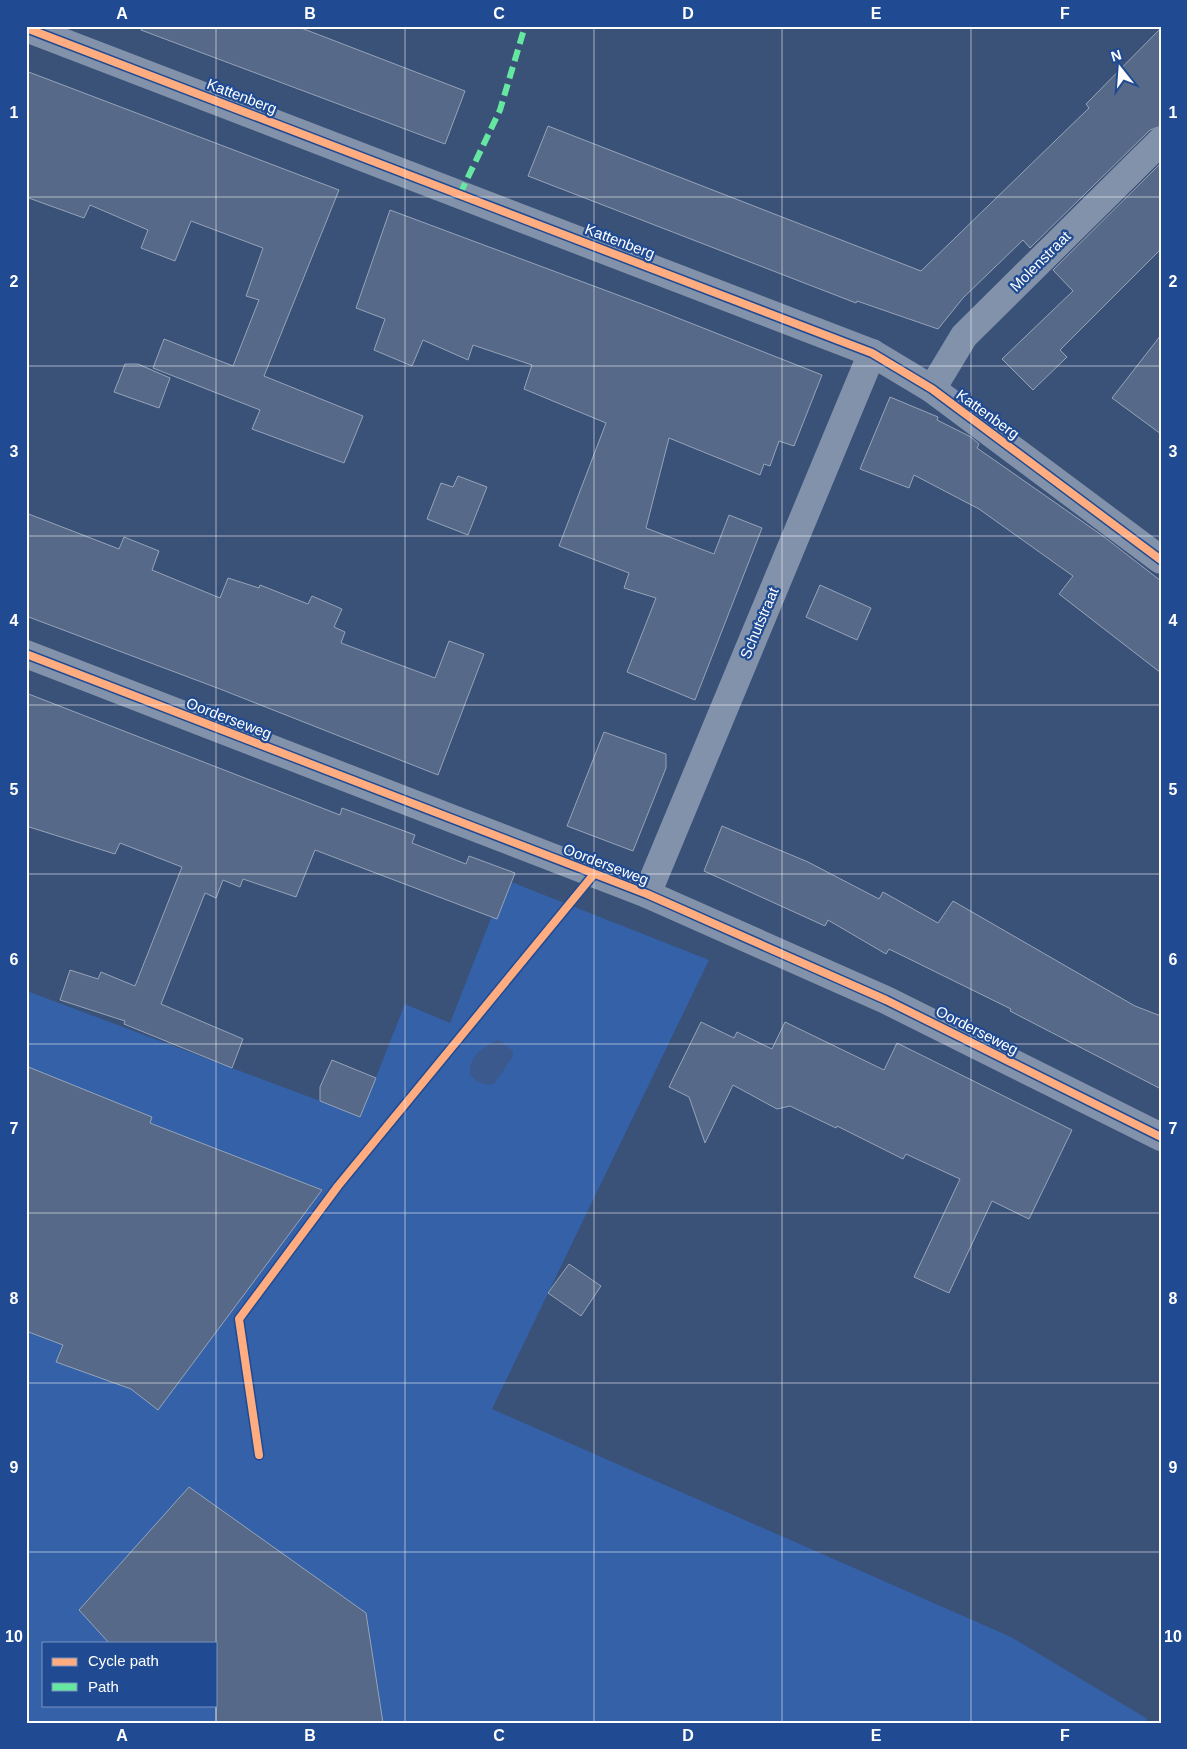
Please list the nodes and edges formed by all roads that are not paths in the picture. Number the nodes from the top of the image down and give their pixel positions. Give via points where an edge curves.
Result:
1 (26, 28) edge
2 (1161, 141) edge
3 (872, 353) junction
4 (932, 389) junction
5 (1161, 560) edge
6 (26, 654) edge
7 (647, 894) junction
8 (1161, 1137) edge

1 - 3 street, Kattenberg
2 - 4 street, Molenstraat via 964,336
3 - 4 street, Kattenberg
3 - 7 street, Schutstraat
4 - 5 street, Kattenberg
6 - 7 street, Oorderseweg
7 - 8 street, Oorderseweg via 886,1000

